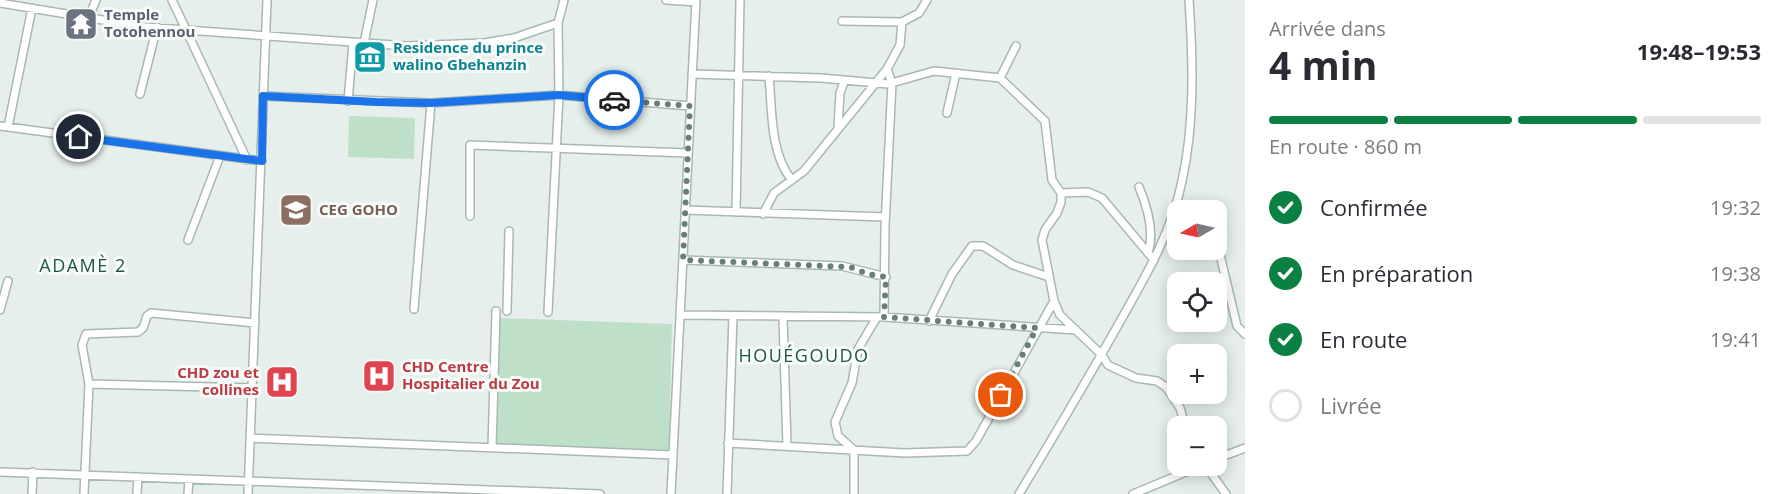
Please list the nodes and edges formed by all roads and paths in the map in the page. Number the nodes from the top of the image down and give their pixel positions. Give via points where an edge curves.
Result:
1 (96, 0) edge
2 (172, 0) edge
3 (267, 0) edge
4 (373, 0) edge
5 (564, 0) edge
6 (666, 0) edge
7 (740, 0) edge
8 (927, 0) edge
9 (1189, 0) edge
10 (696, 1) edge
11 (0, 3) edge
12 (32, 8) junction
13 (89, 17) junction
14 (842, 21) dead end
15 (902, 22) junction
16 (558, 23) junction
17 (156, 27) junction
18 (186, 29) junction
19 (265, 35) junction
20 (353, 43) junction
21 (364, 44) junction
22 (1016, 46) dead end
23 (887, 69) junction
24 (956, 73) junction
25 (692, 74) junction
26 (739, 74) junction
27 (769, 76) junction
28 (1000, 78) junction
29 (878, 81) junction
30 (844, 82) junction
31 (892, 83) junction
32 (140, 94) dead end
33 (559, 95) junction
34 (263, 96) junction
35 (348, 101) junction
36 (431, 103) junction
37 (690, 106) junction
38 (946, 113) dead end
39 (0, 126) edge
40 (8, 127) junction
41 (838, 128) junction
42 (556, 148) junction
43 (688, 153) junction
44 (220, 156) junction
45 (247, 160) junction
46 (262, 161) junction
47 (792, 180) junction
48 (1140, 187) dead end
49 (1061, 193) junction
50 (1179, 200) edge
51 (685, 210) junction
52 (736, 212) junction
53 (763, 214) junction
54 (470, 216) dead end
55 (885, 217) junction
56 (508, 231) dead end
57 (1167, 235) edge
58 (188, 240) dead end
59 (1148, 253) junction
60 (683, 260) junction
61 (1155, 260) junction
62 (1221, 260) edge
63 (886, 277) junction
64 (1049, 277) junction
65 (8, 281) dead end
66 (1054, 300) junction
67 (414, 309) dead end
68 (0, 310) edge
69 (496, 311) dead end
70 (507, 311) dead end
71 (548, 312) dead end
72 (680, 315) junction
73 (733, 316) junction
74 (881, 317) junction
75 (783, 318) junction
76 (928, 321) junction
77 (255, 323) junction
78 (1037, 328) junction
79 (1076, 330) junction
80 (1245, 334) edge
81 (1102, 355) junction
82 (89, 384) junction
83 (252, 388) junction
84 (1182, 416) edge
85 (250, 438) junction
86 (728, 443) junction
87 (787, 446) junction
88 (492, 447) junction
89 (1245, 448) edge
90 (854, 450) junction
91 (673, 455) junction
92 (1227, 455) edge
93 (0, 472) edge
94 (33, 472) junction
95 (85, 474) junction
96 (1177, 476) edge
97 (1212, 476) edge
98 (138, 477) junction
99 (189, 479) junction
100 (248, 482) junction
101 (360, 485) junction
102 (409, 491) edge
103 (458, 491) edge
104 (520, 493) edge
105 (571, 493) edge
106 (32, 494) edge
107 (84, 494) edge
108 (137, 494) edge
109 (188, 494) edge
110 (248, 494) edge
111 (359, 494) edge
112 (600, 494) edge
113 (671, 494) edge
114 (727, 494) edge
115 (854, 494) edge
116 (1019, 494) edge
117 (1133, 494) edge
118 (1226, 494) edge

1 - 13 street
2 - 18 street
3 - 19 street
4 - 21 street
5 - 16 street
6 - 10 street
7 - 26 street
8 - 15 street via 919,13
9 - 50 street via 1189,126
10 - 25 street
11 - 12 street
12 - 13 street
12 - 40 street
13 - 17 street
14 - 15 street
15 - 23 street via 900,45
16 - 21 street via 514,38 484,43
16 - 33 street
17 - 18 street
17 - 32 street
18 - 19 street
18 - 45 street
19 - 20 street
19 - 34 street
20 - 21 street
20 - 35 street
22 - 28 street
23 - 29 street
23 - 31 street
24 - 28 street
24 - 31 street via 934,71
24 - 38 street
25 - 26 street
25 - 37 street
26 - 27 street
26 - 52 street
27 - 30 street
27 - 47 street via 779,154
28 - 49 street via 1044,118 1052,180
29 - 30 street
29 - 31 street
29 - 41 street
30 - 41 street
31 - 55 street
33 - 36 street
33 - 37 street
33 - 42 street
34 - 35 street
34 - 46 street
35 - 36 street
36 - 67 street
37 - 43 street
39 - 40 street
40 - 44 street
41 - 47 street via 804,171
42 - 43 street
42 - 54 street via 470,145
42 - 71 street
43 - 51 street
44 - 45 street
44 - 58 street
45 - 46 street
46 - 77 street
47 - 53 street via 774,193
48 - 59 street via 1149,220
49 - 59 street via 1088,192 1102,198
49 - 64 street via 1060,208 1042,240
51 - 52 street
51 - 60 street
52 - 53 street
53 - 55 street
55 - 63 street
56 - 70 street
57 - 61 street
59 - 61 street
60 - 63 street via 842,266
60 - 72 street
61 - 81 street
62 - 80 street via 1237,326
63 - 74 street
64 - 66 street
64 - 76 street via 1013,265 983,246 972,246 952,274
65 - 68 street
66 - 78 street
66 - 79 street via 1060,315
69 - 88 street
72 - 73 street
72 - 91 street
73 - 75 street
73 - 86 street
74 - 75 street
74 - 76 street
74 - 90 street via 858,349 852,383 835,422 838,436
75 - 87 street
76 - 78 street
77 - 82 street via 151,313 138,332 86,334 82,345
77 - 83 street
78 - 79 street
78 - 90 street via 971,449 954,454
79 - 81 street
81 - 84 street via 1106,363 1120,371 1166,387
81 - 116 street
82 - 83 street
82 - 95 street
83 - 85 street
85 - 88 street
85 - 100 street
86 - 87 street
86 - 114 street
87 - 90 street
88 - 91 street
89 - 92 street
90 - 115 street
91 - 113 street
93 - 94 street
94 - 95 street
94 - 106 street
95 - 98 street
95 - 107 street
96 - 117 street
97 - 118 street
98 - 99 street
98 - 108 street
99 - 100 street
99 - 109 street
100 - 101 street
100 - 110 street
101 - 102 street
101 - 111 street
102 - 103 street
103 - 104 street
104 - 105 street
105 - 112 street

